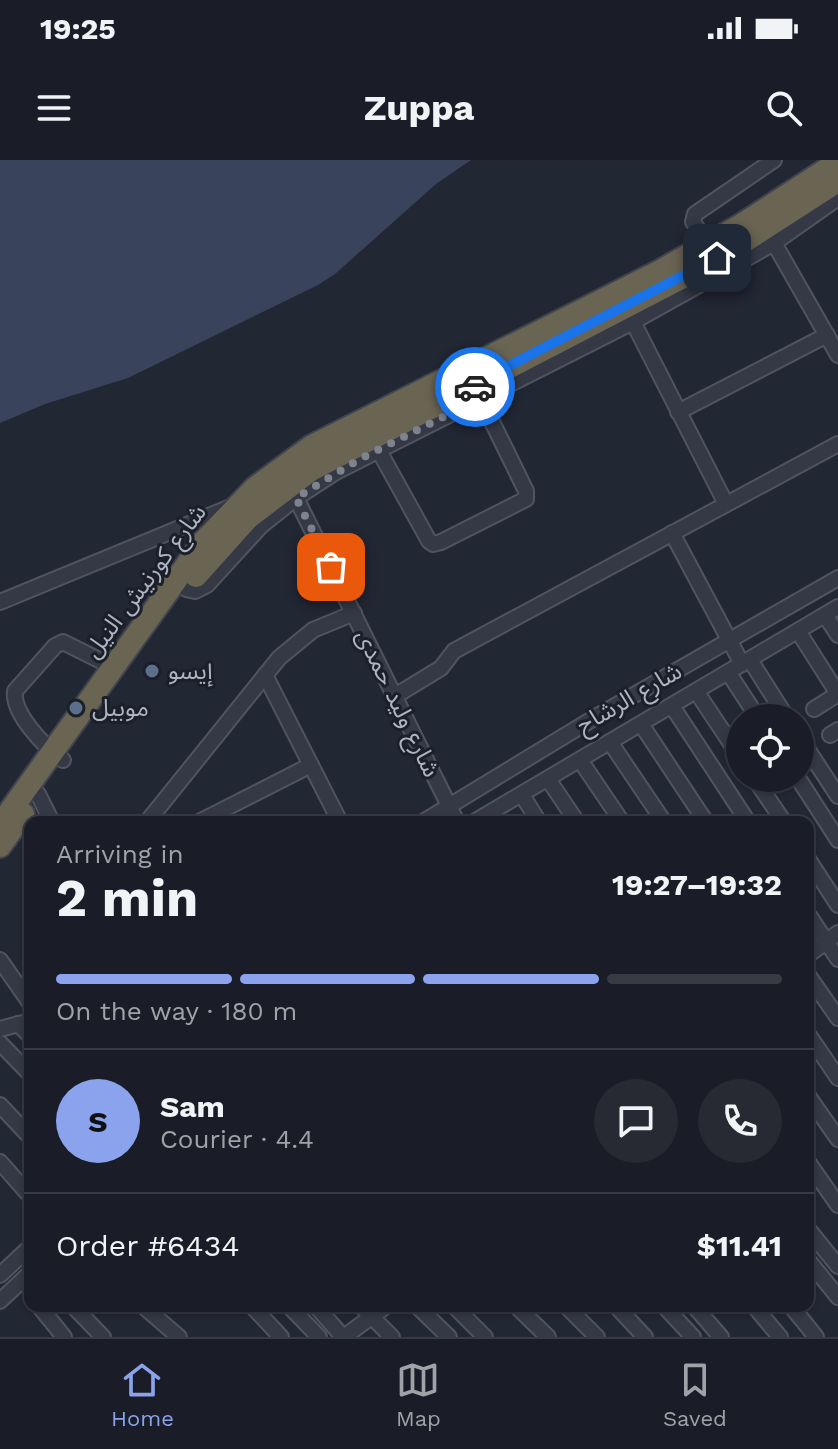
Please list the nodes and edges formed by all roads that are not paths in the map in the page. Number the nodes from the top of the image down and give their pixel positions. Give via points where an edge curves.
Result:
1 (774, 160) edge
2 (838, 162) edge
3 (838, 181) edge
4 (838, 198) edge
5 (770, 236) junction
6 (713, 251) junction
7 (633, 322) junction
8 (827, 335) junction
9 (838, 355) edge
10 (477, 391) junction
11 (678, 412) junction
12 (838, 444) edge
13 (378, 449) junction
14 (296, 498) junction
15 (237, 504) junction
16 (726, 504) junction
17 (672, 533) junction
18 (838, 578) edge
19 (186, 589) junction
20 (0, 602) edge
21 (832, 611) edge
22 (354, 613) junction
23 (798, 631) junction
24 (838, 635) edge
25 (729, 640) junction
26 (746, 662) junction
27 (113, 667) junction
28 (728, 672) junction
29 (265, 675) junction
30 (696, 691) junction
31 (838, 694) edge
32 (395, 696) junction
33 (749, 704) edge
34 (777, 704) edge
35 (672, 706) junction
36 (814, 709) dead end
37 (641, 724) junction
38 (726, 736) edge
39 (610, 742) junction
40 (58, 756) junction
41 (814, 759) edge
42 (580, 760) junction
43 (311, 765) junction
44 (548, 779) junction
45 (764, 792) edge
46 (807, 792) edge
47 (38, 794) junction
48 (522, 795) junction
49 (838, 796) edge
50 (449, 807) junction
51 (49, 816) edge
52 (152, 816) edge
53 (211, 816) edge
54 (337, 816) edge
55 (433, 816) edge
56 (454, 816) edge
57 (497, 816) edge
58 (535, 816) edge
59 (573, 816) edge
60 (618, 816) edge
61 (660, 816) edge
62 (702, 816) edge
63 (744, 816) edge
64 (780, 816) edge
65 (0, 825) edge
66 (838, 840) edge
67 (0, 846) edge
68 (814, 868) edge
69 (838, 905) edge
70 (814, 920) edge
71 (832, 937) edge
72 (814, 950) edge
73 (838, 959) edge
74 (0, 960) edge
75 (814, 984) edge
76 (24, 994) edge
77 (838, 1018) edge
78 (24, 1023) edge
79 (0, 1029) edge
80 (0, 1043) edge
81 (814, 1043) edge
82 (24, 1068) edge
83 (838, 1078) edge
84 (0, 1105) edge
85 (814, 1105) edge
86 (24, 1131) edge
87 (838, 1139) edge
88 (0, 1162) edge
89 (814, 1171) edge
90 (24, 1189) edge
91 (838, 1205) edge
92 (814, 1236) edge
93 (24, 1253) edge
94 (838, 1266) edge
95 (814, 1267) edge
96 (3, 1272) edge
97 (24, 1278) edge
98 (838, 1297) edge
99 (0, 1301) edge
100 (44, 1312) edge
101 (79, 1312) edge
102 (150, 1312) edge
103 (258, 1312) edge
104 (295, 1312) edge
105 (321, 1312) edge
106 (367, 1312) edge
107 (380, 1312) edge
108 (423, 1312) edge
109 (460, 1312) edge
110 (522, 1312) edge
111 (572, 1312) edge
112 (622, 1312) edge
113 (670, 1312) edge
114 (699, 1312) edge
115 (759, 1312) edge
116 (796, 1312) edge
117 (373, 1318) junction
118 (64, 1337) edge
119 (103, 1337) edge
120 (179, 1337) edge
121 (281, 1337) edge
122 (319, 1337) edge
123 (344, 1337) edge
124 (392, 1337) edge
125 (449, 1337) edge
126 (485, 1337) edge
127 (548, 1337) edge
128 (597, 1337) edge
129 (645, 1337) edge
130 (693, 1337) edge
131 (721, 1337) edge
132 (780, 1337) edge
133 (816, 1337) edge

1 - 6 street via 695,214 693,222
2 - 6 highway, شارع كورنيش النيل
3 - 5 highway, شارع كورنيش النيل
4 - 5 street
5 - 6 highway, شارع كورنيش النيل
5 - 7 street
5 - 8 street
6 - 10 highway, شارع كورنيش النيل
6 - 15 highway, شارع كورنيش النيل via 333,434
7 - 10 street
7 - 11 street
8 - 9 street
8 - 11 street
10 - 13 street
10 - 13 street via 526,499 433,544
10 - 19 highway, شارع كورنيش النيل via 333,457 289,484 228,537
11 - 16 street
12 - 16 street
13 - 14 street
14 - 19 street via 246,540 207,585
14 - 22 street, شارع وليد حمدى
15 - 20 street
15 - 27 highway, شارع كورنيش النيل
16 - 17 street
17 - 25 street
17 - 32 street via 454,651 441,668
18 - 25 street, شارع الرشاح
19 - 40 highway, شارع كورنيش النيل
21 - 23 street, شارع الرشاح
21 - 24 street
22 - 29 street via 313,630
22 - 32 street, شارع وليد حمدى
23 - 26 street, شارع الرشاح
23 - 31 street
25 - 26 street
25 - 50 street, شارع الرشاح
26 - 28 street, شارع الرشاح
26 - 34 street
27 - 40 highway, شارع كورنيش النيل
27 - 40 street via 63,642 17,688 15,702 35,734
28 - 30 street, شارع الرشاح
28 - 33 street
29 - 43 street
29 - 52 street
30 - 35 street, شارع الرشاح
30 - 38 street
31 - 36 street
32 - 50 street, شارع وليد حمدى
35 - 37 street, شارع الرشاح
35 - 63 street
37 - 39 street, شارع الرشاح
37 - 62 street
39 - 42 street, شارع الرشاح
39 - 61 street
40 - 47 highway, شارع كورنيش النيل
40 - 65 highway, شارع كورنيش النيل
41 - 49 street
42 - 44 street, شارع الرشاح
42 - 60 street
43 - 53 street
43 - 54 street
44 - 48 street, شارع الرشاح
44 - 59 street
45 - 64 street
46 - 66 street
47 - 51 street
47 - 67 highway, شارع كورنيش النيل
48 - 57 street, شارع الرشاح
48 - 58 street
50 - 55 street, شارع الرشاح
50 - 56 street, شارع وليد حمدى
68 - 69 street
70 - 71 street
71 - 72 street
71 - 73 street
74 - 76 street
75 - 77 street
78 - 79 street
80 - 82 street
81 - 83 street
84 - 86 street
85 - 87 street
88 - 90 street
89 - 91 street
92 - 94 street
93 - 96 street
95 - 98 street
96 - 97 street
97 - 99 street
100 - 118 street
101 - 119 street
102 - 120 street
103 - 121 street
104 - 122 street
105 - 123 street
106 - 117 street
107 - 117 street
108 - 125 street
109 - 126 street
110 - 127 street
111 - 128 street
112 - 129 street
113 - 130 street
114 - 131 street
115 - 132 street
116 - 133 street
117 - 123 street
117 - 124 street

